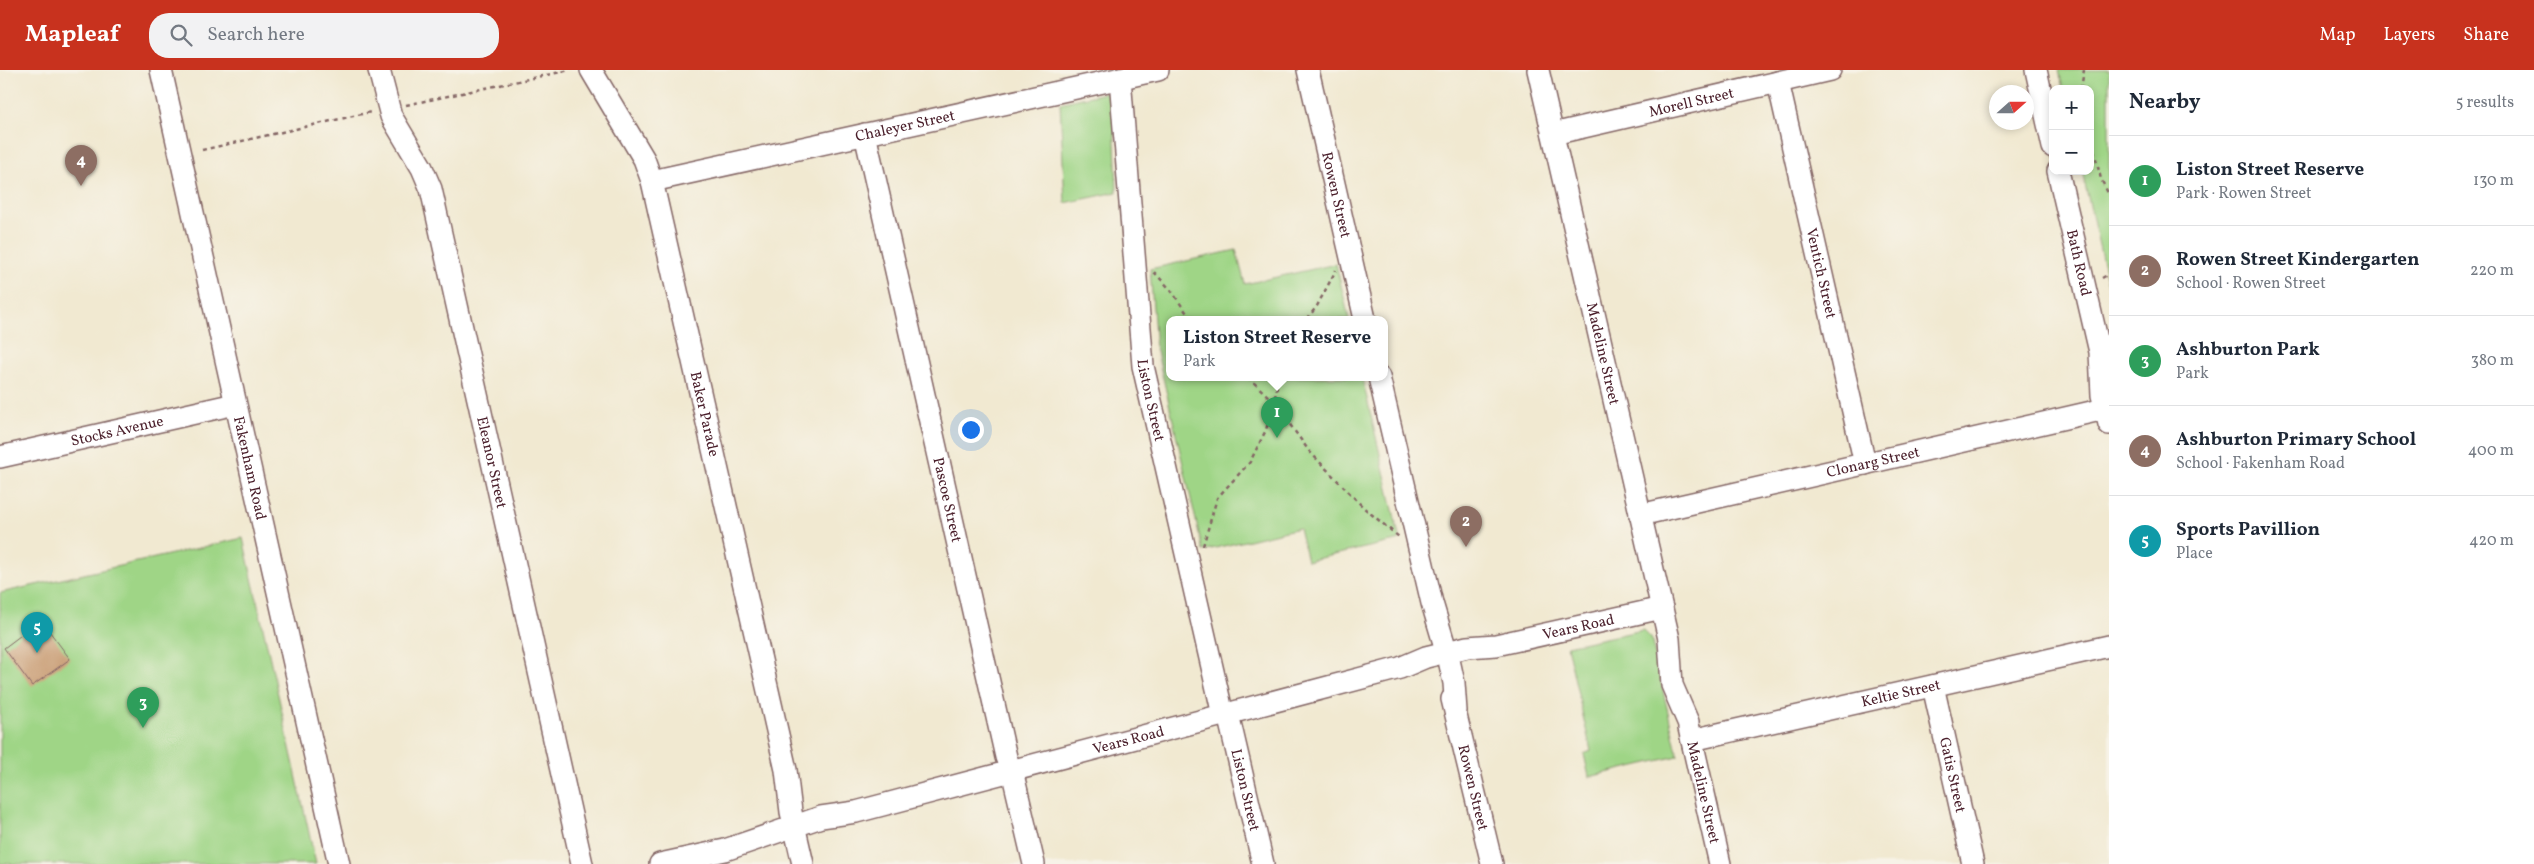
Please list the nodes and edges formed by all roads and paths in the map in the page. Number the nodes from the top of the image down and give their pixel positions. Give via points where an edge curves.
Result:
1 (161, 70) edge
2 (379, 70) edge
3 (592, 70) edge
4 (1158, 70) edge
5 (1308, 70) edge
6 (1538, 70) edge
7 (1830, 70) edge
8 (2084, 70) edge
9 (2035, 71) edge
10 (1120, 78) junction
11 (1778, 82) junction
12 (2082, 85) edge
13 (2049, 130) edge
14 (865, 134) junction
15 (1553, 134) junction
16 (2094, 150) edge
17 (2059, 175) edge
18 (652, 181) junction
19 (2109, 196) edge
20 (1149, 271) dead end
21 (2109, 274) edge
22 (1340, 277) dead end
23 (2100, 280) dead end
24 (1189, 316) edge
25 (1309, 316) edge
26 (1364, 316) edge
27 (2100, 352) junction
28 (2109, 372) edge
29 (1252, 381) edge
30 (1278, 381) edge
31 (1380, 381) edge
32 (1273, 401) junction
33 (235, 404) junction
34 (2108, 413) edge
35 (0, 458) edge
36 (1865, 464) junction
37 (1640, 515) junction
38 (1401, 537) dead end
39 (1198, 538) dead end
40 (1662, 608) junction
41 (2109, 646) edge
42 (1444, 657) junction
43 (1933, 686) junction
44 (1226, 715) junction
45 (1690, 731) junction
46 (1011, 771) junction
47 (800, 830) junction
48 (340, 864) edge
49 (582, 864) edge
50 (660, 864) edge
51 (803, 864) edge
52 (811, 864) edge
53 (1034, 864) edge
54 (1263, 864) edge
55 (1492, 864) edge
56 (1720, 864) edge
57 (1973, 864) edge

1 - 33 street, Fakenham Road
2 - 49 street, Eleanor Street via 391,116 431,189
3 - 18 street, Baker Parade via 644,160
4 - 10 street, Chaleyer Street
5 - 26 street, Rowen Street
6 - 15 street, Madeline Street
7 - 11 street, Morell Street
8 - 12 path
9 - 13 street
10 - 14 street, Chaleyer Street
10 - 44 street, Liston Street via 1141,356
11 - 15 street, Morell Street
11 - 36 street, Ventich Street
14 - 18 street, Chaleyer Street
14 - 46 street, Pascoe Street
15 - 37 street, Madeline Street
16 - 19 path
17 - 27 street, Bath Road
18 - 47 street, Baker Parade
20 - 24 path via 1159,276
21 - 23 path
22 - 25 path via 1338,269
27 - 28 street, Bath Road
27 - 34 street, Bath Road
29 - 32 path
30 - 32 path
31 - 42 street, Rowen Street
32 - 38 path via 1309,451 1364,508
32 - 39 path via 1269,422 1250,462 1217,498 1206,544 1201,548
33 - 35 street, Stocks Avenue
33 - 48 street, Fakenham Road
34 - 36 street, Clonarg Street
36 - 37 street, Clonarg Street
37 - 40 street, Madeline Street
40 - 42 street, Vears Road
40 - 45 street, Madeline Street via 1669,639 1683,670
41 - 43 street, Keltie Street
42 - 44 street, Vears Road
42 - 55 street, Rowen Street
43 - 45 street, Keltie Street
43 - 57 street, Gatis Street
44 - 46 street, Vears Road
44 - 54 street, Liston Street
45 - 56 street, Madeline Street
46 - 47 street, Vears Road via 856,812 835,814
46 - 53 street, Pascoe Street
47 - 50 street, Vears Road
47 - 51 street, Baker Parade
47 - 52 street, Baker Parade

